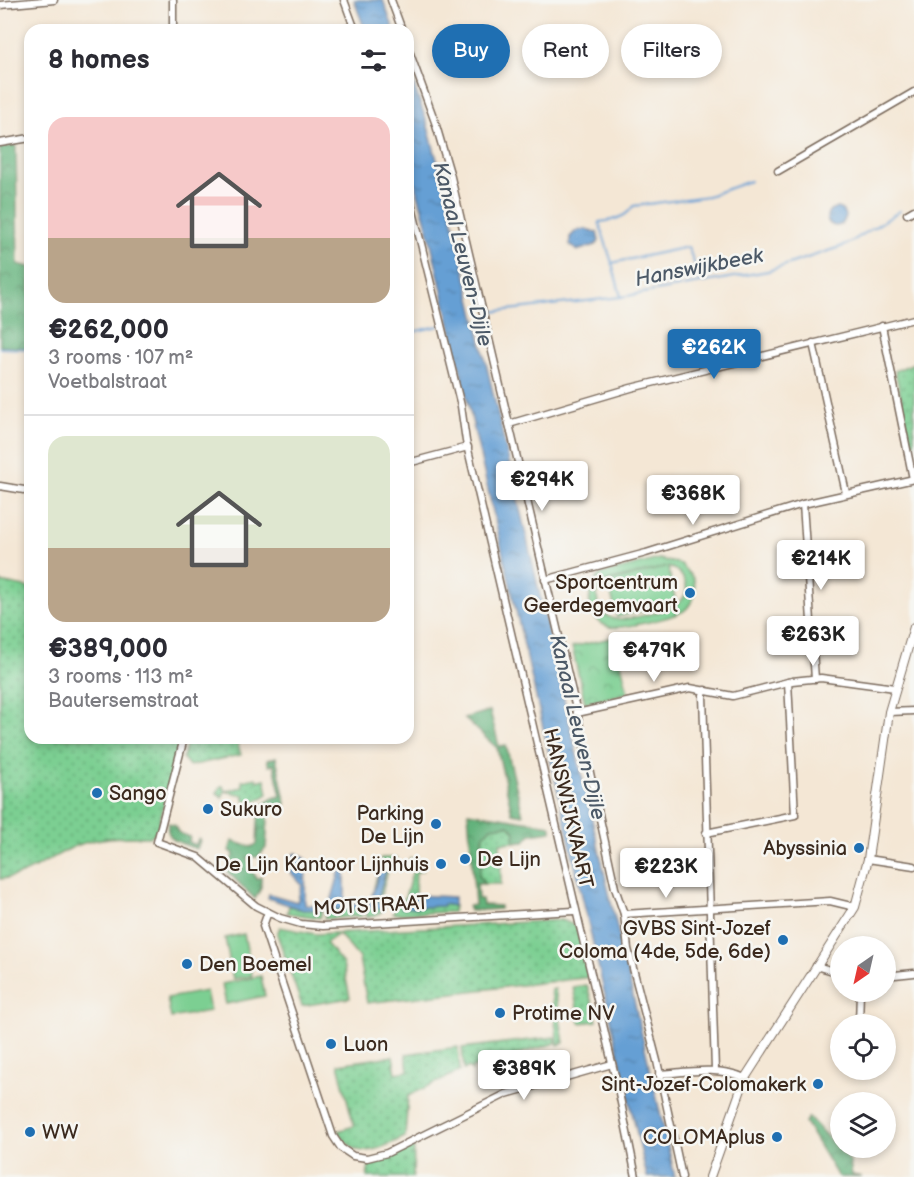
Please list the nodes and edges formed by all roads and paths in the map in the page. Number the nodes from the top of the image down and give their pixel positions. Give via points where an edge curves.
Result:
1 (54, 0) edge
2 (173, 0) edge
3 (344, 0) edge
4 (391, 0) edge
5 (0, 5) edge
6 (173, 24) edge
7 (353, 24) edge
8 (400, 24) edge
9 (414, 66) edge
10 (914, 92) edge
11 (24, 139) edge
12 (0, 142) edge
13 (778, 171) dead end
14 (914, 210) edge
15 (907, 214) dead end
16 (414, 215) edge
17 (914, 320) edge
18 (882, 326) junction
19 (813, 343) junction
20 (510, 424) junction
21 (468, 447) junction
22 (914, 456) edge
23 (414, 461) edge
24 (911, 465) junction
25 (914, 479) edge
26 (0, 486) edge
27 (24, 490) edge
28 (846, 494) junction
29 (803, 504) junction
30 (545, 580) junction
31 (914, 627) edge
32 (815, 679) junction
33 (788, 682) junction
34 (895, 688) junction
35 (705, 690) junction
36 (914, 711) edge
37 (889, 712) junction
38 (577, 713) junction
39 (182, 744) edge
40 (705, 832) junction
41 (868, 860) junction
42 (914, 866) edge
43 (855, 907) junction
44 (709, 908) junction
45 (574, 911) junction
46 (268, 912) junction
47 (624, 914) junction
48 (816, 966) junction
49 (830, 970) edge
50 (914, 973) edge
51 (896, 975) edge
52 (612, 1064) junction
53 (715, 1070) junction
54 (659, 1074) junction
55 (745, 1078) junction
56 (636, 1177) edge
57 (682, 1177) edge
58 (710, 1177) edge

1 - 5 street
2 - 6 street
3 - 7 street
4 - 8 street
9 - 20 street via 450,173
10 - 13 street
11 - 12 street
14 - 15 street
16 - 21 street, HANSWIJKVAART
17 - 18 street
18 - 19 street
18 - 24 street
19 - 20 street via 631,388
19 - 28 street
20 - 30 street
21 - 23 street
21 - 45 street, HANSWIJKVAART
22 - 24 street
24 - 25 street
25 - 28 street
26 - 27 street
28 - 29 street
29 - 30 street
29 - 32 street
30 - 38 street
31 - 34 street
32 - 33 street
32 - 34 street
33 - 35 street via 732,696
33 - 40 street via 795,814
34 - 37 street
35 - 38 street via 690,688
35 - 40 street
36 - 37 street
37 - 41 street
38 - 47 street
39 - 46 street, MOTSTRAAT via 158,842 198,857
40 - 44 street
41 - 42 street
41 - 43 street
43 - 44 street via 831,901
43 - 48 street
44 - 47 street
44 - 53 street
45 - 46 street, MOTSTRAAT via 323,926 301,924
45 - 52 street, HANSWIJKVAART
46 - 52 street via 263,926 326,1118 337,1142 353,1156 367,1158 387,1153 506,1094
47 - 54 street via 628,950
48 - 49 street
48 - 55 street
50 - 51 street
52 - 56 street, HANSWIJKVAART
53 - 54 street
53 - 55 street
54 - 57 street
55 - 58 street

